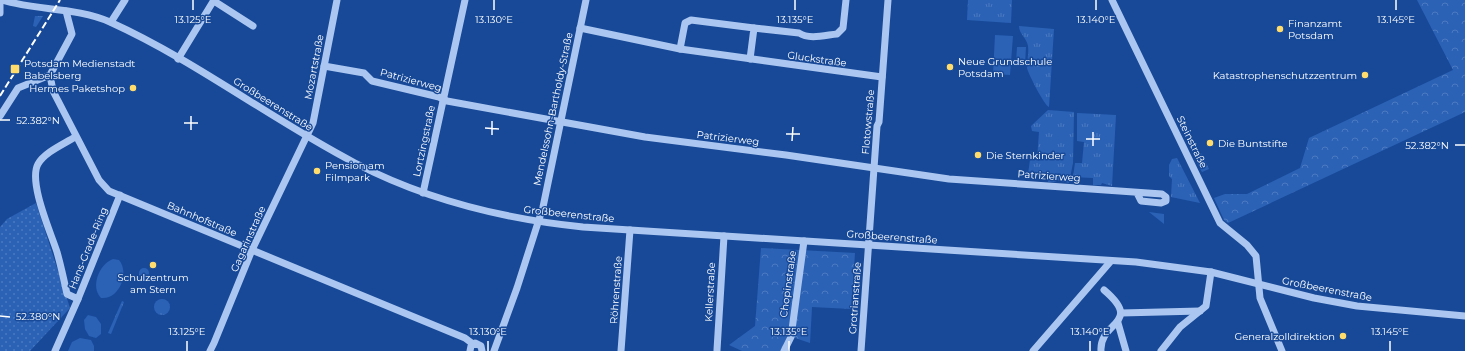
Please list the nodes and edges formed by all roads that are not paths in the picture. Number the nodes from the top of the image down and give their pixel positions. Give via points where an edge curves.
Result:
1 (1, 0) edge
2 (125, 0) edge
3 (337, 0) edge
4 (465, 0) edge
5 (586, 0) edge
6 (846, 0) edge
7 (888, 0) edge
8 (1112, 0) edge
9 (214, 1) edge
10 (66, 11) junction
11 (0, 13) edge
12 (111, 22) junction
13 (253, 26) dead end
14 (580, 28) junction
15 (754, 28) junction
16 (680, 49) junction
17 (178, 59) junction
18 (750, 60) junction
19 (324, 66) junction
20 (50, 75) junction
21 (882, 77) junction
22 (443, 99) junction
23 (0, 116) edge
24 (560, 122) junction
25 (307, 136) junction
26 (75, 137) junction
27 (874, 168) junction
28 (423, 193) junction
29 (1137, 193) dead end
30 (120, 195) junction
31 (537, 222) junction
32 (630, 230) junction
33 (724, 236) junction
34 (804, 241) junction
35 (869, 246) junction
36 (252, 250) junction
37 (1111, 261) junction
38 (1211, 272) junction
39 (1259, 284) junction
40 (1104, 290) dead end
41 (78, 300) junction
42 (1200, 311) junction
43 (1121, 313) junction
44 (1465, 316) edge
45 (1118, 323) junction
46 (471, 347) edge
47 (717, 350) dead end
48 (55, 351) edge
49 (210, 351) edge
50 (482, 351) edge
51 (494, 351) edge
52 (621, 351) edge
53 (784, 351) edge
54 (861, 351) edge
55 (1033, 351) edge
56 (1101, 351) edge
57 (1126, 351) edge
58 (1161, 351) edge
59 (1282, 351) edge

1 - 10 street, Großbeerenstraße
1 - 11 street
2 - 12 street
3 - 19 street, Mozartstraße
4 - 22 street, Lortzingstraße
5 - 14 street, Mendelssohn-Bartholdy-Straße
6 - 15 street via 843,28 837,34 814,37
7 - 21 street, Flotowstraße
8 - 39 street, Steinstraße via 1220,223 1247,245 1256,256
9 - 13 street
9 - 17 street
10 - 12 street, Großbeerenstraße
10 - 20 street via 72,34
12 - 17 street, Großbeerenstraße
14 - 16 street, Gluckstraße
14 - 24 street, Mendelssohn-Bartholdy-Straße
15 - 16 street via 691,20 685,23
15 - 18 street
16 - 18 street, Gluckstraße
17 - 25 street, Großbeerenstraße
18 - 21 street, Gluckstraße
19 - 22 street, Patrizierweg via 364,72 372,81
19 - 25 street, Mozartstraße via 313,123
20 - 23 street via 18,88
20 - 26 street, Bahnhofstraße via 52,91
21 - 27 street, Flotowstraße
22 - 24 street, Patrizierweg
22 - 28 street, Lortzingstraße
24 - 27 street, Patrizierweg via 645,137
24 - 31 street, Mendelssohn-Bartholdy-Straße via 543,207
25 - 28 street, Großbeerenstraße via 368,170
25 - 36 street, Gagarinstraße
26 - 30 street, Bahnhofstraße via 99,180 109,190
26 - 41 street via 38,163 35,173 39,200 67,294
27 - 29 street, Patrizierweg via 949,179
27 - 35 street, Flotowstraße
28 - 31 street, Großbeerenstraße
30 - 36 street, Bahnhofstraße
30 - 41 street, Hans-Grade-Ring
31 - 32 street, Großbeerenstraße
31 - 51 street, Mendelssohn-Bartholdy-Straße
32 - 33 street, Großbeerenstraße
32 - 52 street, Röhrenstraße
33 - 34 street, Großbeerenstraße
33 - 47 street, Kellerstraße
34 - 35 street, Großbeerenstraße
34 - 53 street, Chopinstraße via 791,336
35 - 37 street, Großbeerenstraße
35 - 54 street, Grotrianstraße
36 - 46 street, Bahnhofstraße via 465,338
36 - 49 street, Gagarinstraße
37 - 38 street, Großbeerenstraße
37 - 55 street
38 - 39 street, Großbeerenstraße
38 - 42 street via 1206,306
39 - 44 street, Großbeerenstraße via 1357,306
39 - 59 street, Steinstraße via 1264,311
40 - 43 street via 1116,300
41 - 48 street, Hans-Grade-Ring
42 - 43 street
42 - 58 street via 1180,327
43 - 45 street
45 - 56 street via 1103,337
45 - 57 street
46 - 50 street, Bahnhofstraße via 480,344

